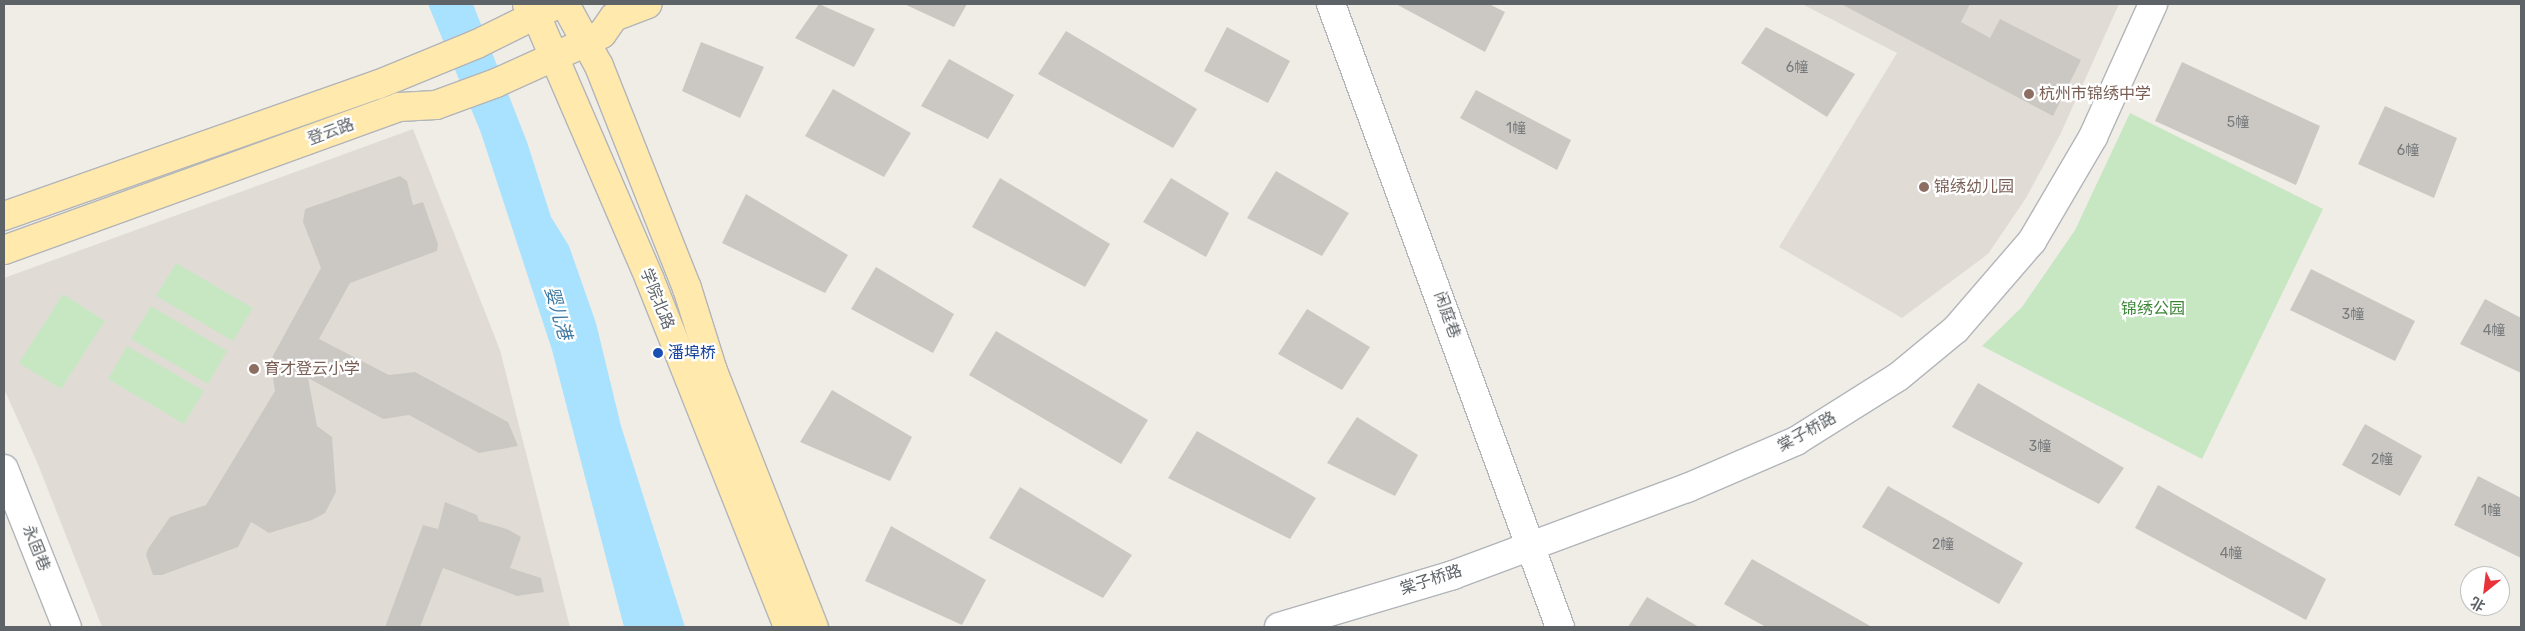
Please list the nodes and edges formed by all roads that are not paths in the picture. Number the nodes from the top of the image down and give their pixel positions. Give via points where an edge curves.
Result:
1 (565, 4) edge
2 (648, 4) edge
3 (1331, 4) edge
4 (2153, 4) edge
5 (540, 8) edge
6 (584, 43) junction
7 (552, 57) junction
8 (4, 216) edge
9 (4, 250) edge
10 (4, 469) edge
11 (1532, 544) junction
12 (68, 627) edge
13 (788, 627) edge
14 (814, 627) edge
15 (1279, 627) edge
16 (1560, 627) edge

1 - 6 main road, 学院北路
2 - 6 main road, 登云路 via 614,17 602,34
3 - 11 street, 闲庭巷
4 - 11 street, 棠子桥路 via 2093,137 2032,241 1956,329 1898,377 1796,441 1686,488
5 - 7 main road, 学院北路
5 - 8 main road, 登云路 via 477,44 404,74
6 - 7 main road, 登云路
6 - 14 main road, 学院北路 via 598,66 687,288 713,371
7 - 9 main road, 登云路 via 496,83 436,105 399,108
7 - 13 main road, 学院北路 via 650,280
10 - 12 street, 永固巷
11 - 15 street, 棠子桥路 via 1453,575
11 - 16 street, 闲庭巷

